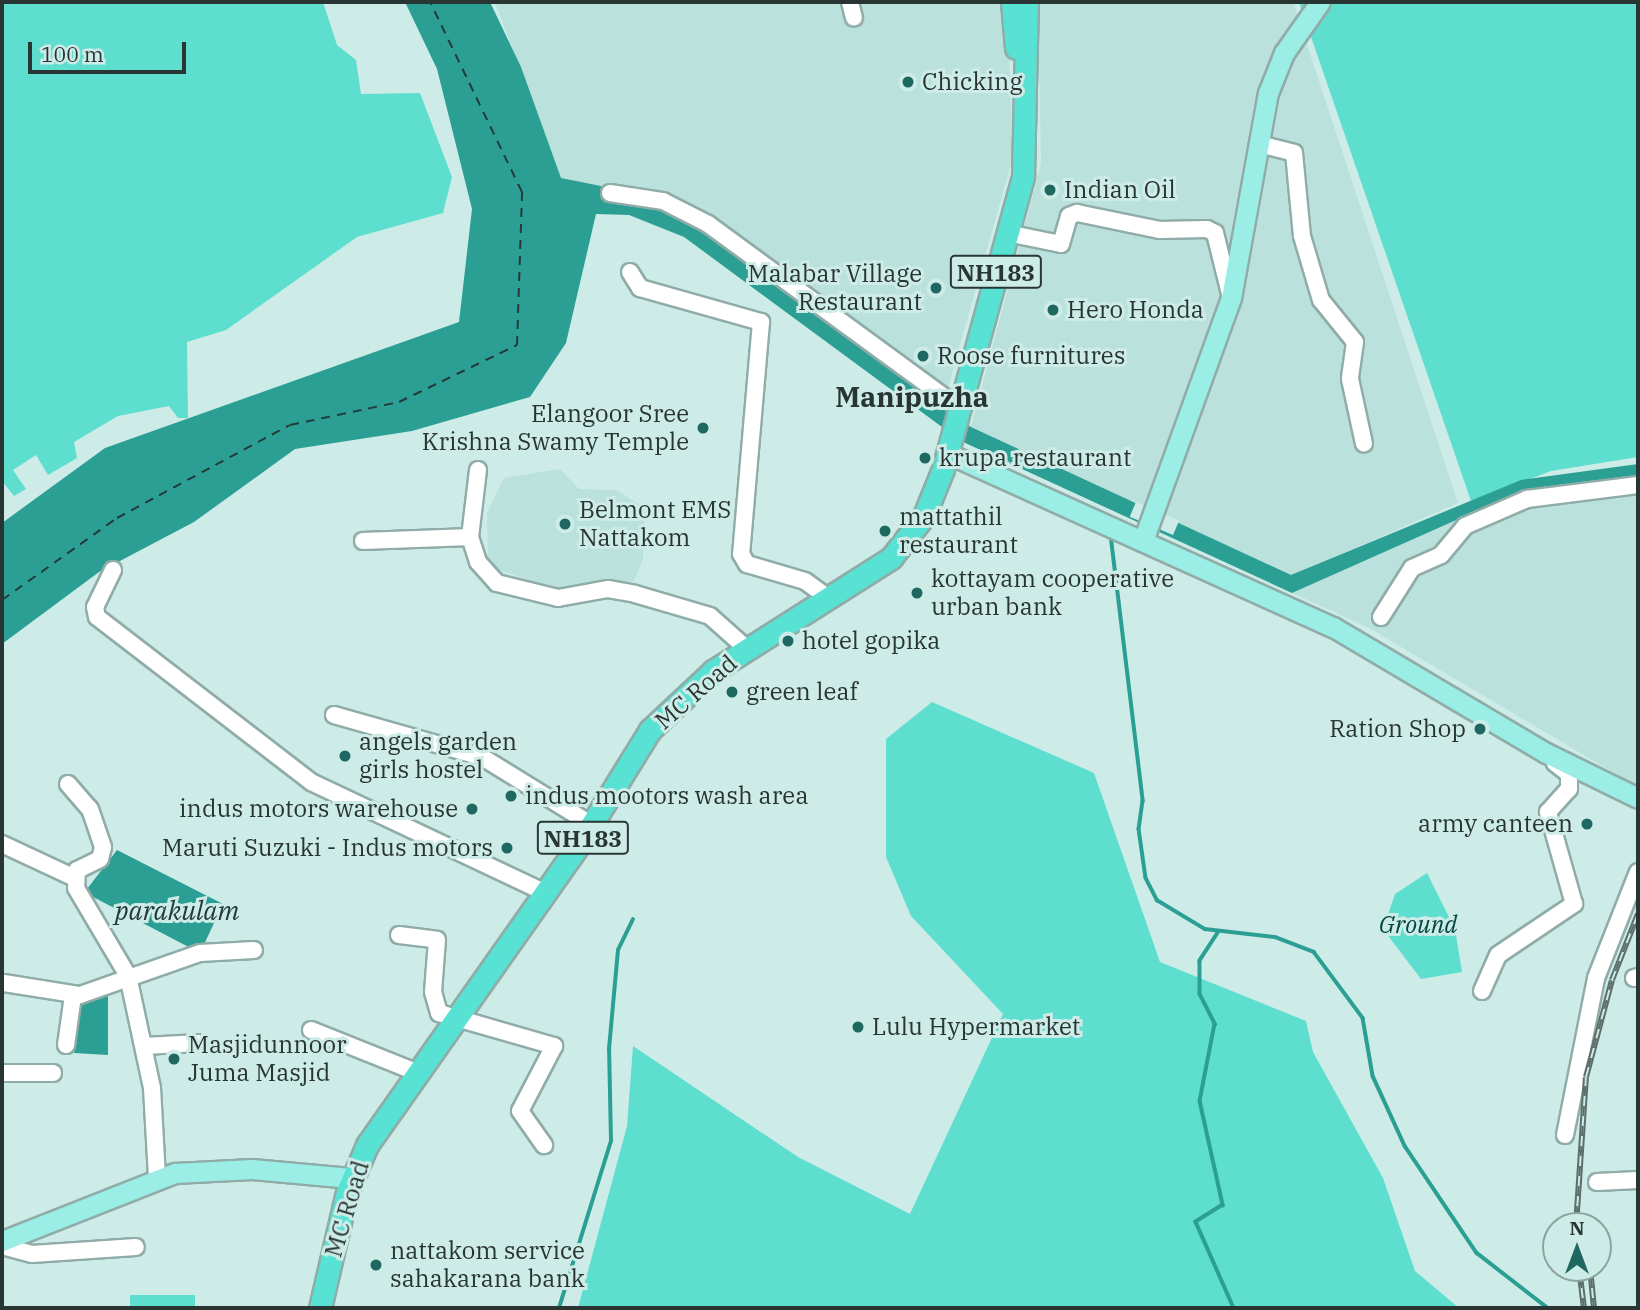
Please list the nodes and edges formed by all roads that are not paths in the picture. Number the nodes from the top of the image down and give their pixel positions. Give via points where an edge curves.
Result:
1 (1012, 2) edge
2 (1027, 2) edge
3 (1320, 2) edge
4 (1027, 130) junction
5 (1259, 144) junction
6 (610, 193) dead end
7 (1007, 233) junction
8 (630, 272) dead end
9 (1231, 298) junction
10 (955, 414) junction
11 (1364, 444) dead end
12 (947, 453) junction
13 (478, 470) dead end
14 (1638, 485) edge
15 (470, 537) junction
16 (1144, 538) junction
17 (363, 541) dead end
18 (113, 570) dead end
19 (828, 598) junction
20 (1381, 617) dead end
21 (1314, 618) junction
22 (747, 649) junction
23 (334, 715) dead end
24 (68, 784) dead end
25 (1638, 798) edge
26 (592, 825) junction
27 (2, 844) edge
28 (1638, 872) edge
29 (75, 878) junction
30 (544, 892) junction
31 (399, 935) dead end
32 (254, 950) dead end
33 (128, 976) junction
34 (4, 983) edge
35 (1482, 991) dead end
36 (73, 996) junction
37 (457, 1018) junction
38 (311, 1030) dead end
39 (199, 1043) dead end
40 (66, 1045) dead end
41 (144, 1046) junction
42 (2, 1073) edge
43 (53, 1073) dead end
44 (416, 1073) junction
45 (1565, 1135) dead end
46 (544, 1145) dead end
47 (157, 1177) junction
48 (351, 1178) junction
49 (1638, 1180) edge
50 (1597, 1182) dead end
51 (2, 1241) edge
52 (2, 1246) edge
53 (136, 1247) dead end
54 (320, 1308) edge

1 - 4 highway, MC Road / NH183
2 - 4 highway, MC Road / NH183
3 - 5 main road via 1284,53 1268,93
4 - 7 highway, MC Road / NH183
5 - 9 main road
5 - 11 street via 1294,153 1302,236 1321,300 1355,342 1350,379
6 - 10 street via 663,201 708,224
7 - 9 street via 1061,244 1069,216 1077,213 1160,230 1212,230
7 - 10 highway, MC Road / NH183
8 - 19 street via 640,288 761,322 741,554 747,564 805,581
9 - 16 main road
10 - 12 highway, MC Road / NH183
12 - 16 main road
12 - 19 highway, MC Road / NH183 via 909,538 880,566
13 - 15 street
14 - 20 street via 1527,499 1465,526 1441,555 1412,568
15 - 17 street
15 - 22 street via 478,562 497,583 558,598 608,589 635,594 710,617
16 - 21 main road
18 - 30 street via 95,607 97,617 311,782
19 - 22 highway, MC Road / NH183
21 - 25 main road via 1556,759
21 - 35 street via 1320,631 1569,774 1566,792 1547,808 1574,904 1499,955
22 - 26 highway, MC Road / NH183 via 692,689 650,730
23 - 26 street via 482,757
24 - 29 street via 90,809 104,854 77,870
26 - 30 highway, MC Road / NH183
27 - 29 street
28 - 45 street via 1595,982
29 - 33 street
30 - 37 highway, MC Road / NH183
31 - 37 street via 437,940 435,1004 439,1013
32 - 33 street via 200,953
33 - 36 street
33 - 41 street
34 - 36 street
36 - 40 street
37 - 44 highway, MC Road / NH183
37 - 46 street via 554,1046 520,1111
38 - 44 street
39 - 41 street
41 - 47 street
42 - 43 street
44 - 48 highway, MC Road / NH183
47 - 48 main road via 252,1168
47 - 51 main road
48 - 54 highway, MC Road / NH183
49 - 50 street
52 - 53 street via 32,1254

